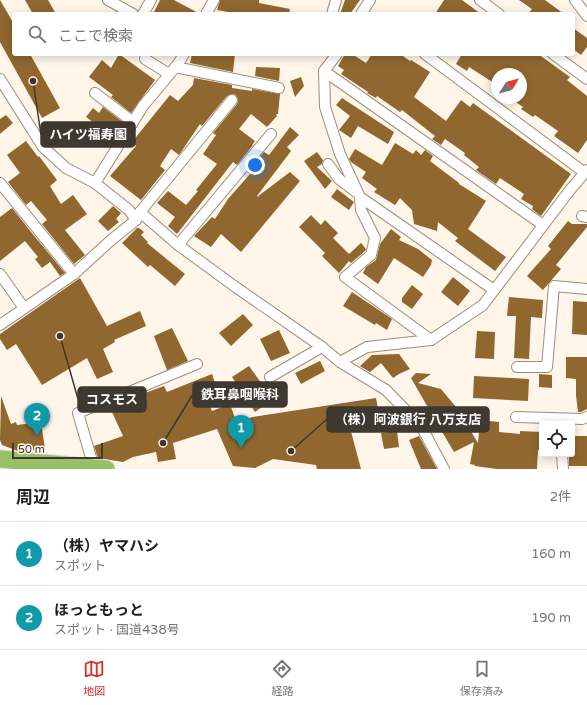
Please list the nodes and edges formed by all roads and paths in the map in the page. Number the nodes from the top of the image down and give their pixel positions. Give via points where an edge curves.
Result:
1 (108, 0) edge
2 (150, 0) edge
3 (214, 0) edge
4 (336, 0) edge
5 (370, 0) edge
6 (480, 0) edge
7 (575, 0) edge
8 (129, 12) edge
9 (144, 12) edge
10 (207, 12) edge
11 (333, 12) edge
12 (365, 12) edge
13 (496, 12) edge
14 (587, 16) edge
15 (183, 56) edge
16 (335, 56) edge
17 (428, 56) edge
18 (557, 56) edge
19 (145, 59) dead end
20 (172, 71) junction
21 (324, 71) junction
22 (0, 79) edge
23 (587, 79) edge
24 (279, 88) dead end
25 (95, 93) dead end
26 (232, 100) dead end
27 (133, 122) junction
28 (272, 134) dead end
29 (328, 164) dead end
30 (586, 171) edge
31 (0, 183) edge
32 (95, 183) junction
33 (359, 195) junction
34 (138, 216) junction
35 (543, 225) junction
36 (178, 246) junction
37 (0, 274) edge
38 (74, 274) junction
39 (587, 289) edge
40 (494, 290) junction
41 (24, 308) junction
42 (0, 325) edge
43 (431, 340) junction
44 (322, 347) junction
45 (340, 362) junction
46 (197, 364) dead end
47 (517, 367) dead end
48 (270, 377) dead end
49 (516, 417) dead end
50 (587, 417) edge
51 (561, 421) edge
52 (562, 457) edge
53 (0, 459) edge
54 (100, 468) edge
55 (444, 469) edge
56 (563, 469) edge

1 - 8 street
2 - 9 street
3 - 10 street
4 - 11 street
5 - 12 street
6 - 13 street
7 - 14 street
15 - 20 street
16 - 21 street
17 - 30 street
18 - 23 street
19 - 20 street
20 - 24 street
20 - 27 street
21 - 33 street via 325,107 340,154
21 - 35 street
22 - 32 street via 43,147 66,168
25 - 27 street
26 - 34 street
27 - 32 street
28 - 36 street
29 - 33 street via 339,179
30 - 35 street
31 - 38 street
32 - 34 street
33 - 40 street
33 - 43 street via 361,210 375,238 371,255 345,277
34 - 36 street
34 - 38 street
35 - 40 street
36 - 44 street
37 - 41 street
38 - 41 street
39 - 47 street via 554,286 547,367
40 - 43 street via 483,305
41 - 42 street
43 - 45 street via 367,347
44 - 45 street
44 - 48 street
45 - 55 street via 391,395 421,426
46 - 54 street via 78,413
49 - 51 street
50 - 51 street
52 - 56 street
53 - 54 highway

